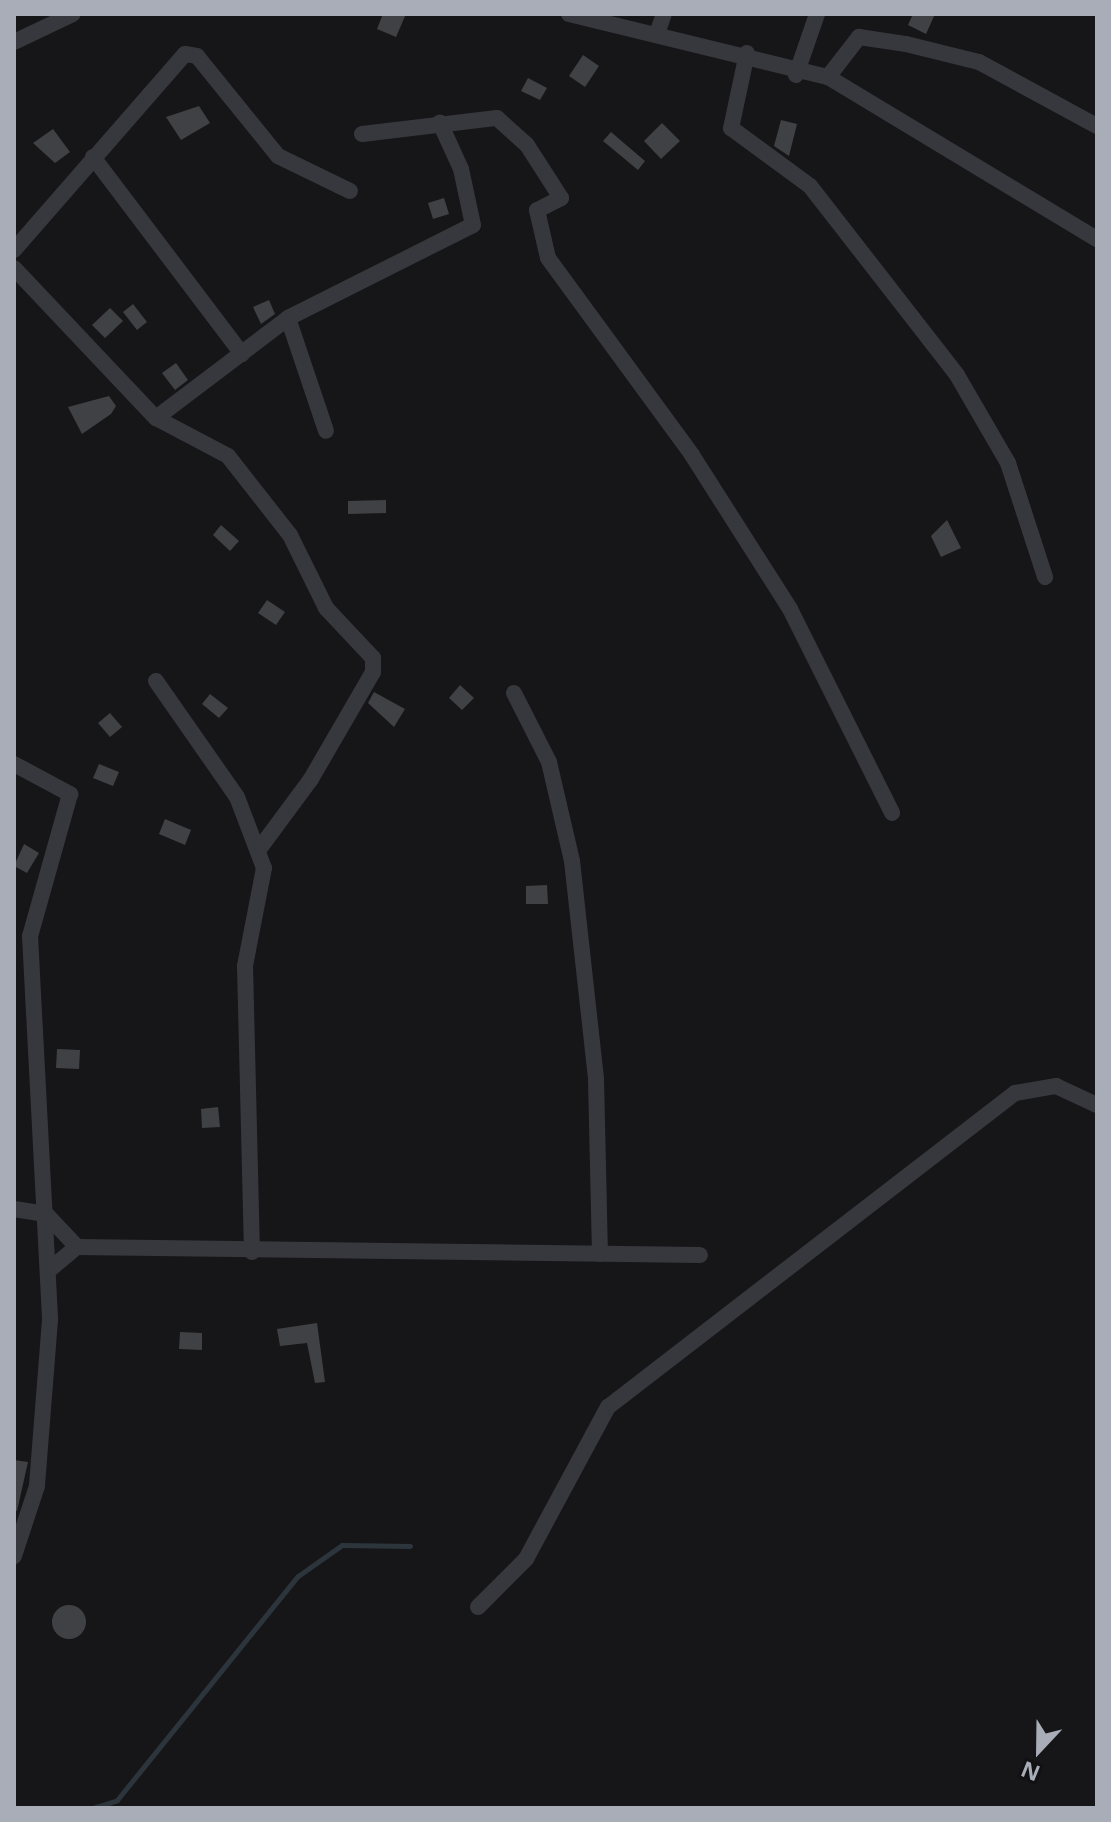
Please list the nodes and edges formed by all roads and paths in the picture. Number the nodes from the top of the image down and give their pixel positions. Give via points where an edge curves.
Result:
1 (73, 14) edge
2 (569, 14) edge
3 (664, 14) edge
4 (817, 14) edge
5 (657, 34) junction
6 (14, 42) edge
7 (747, 53) junction
8 (796, 75) junction
9 (828, 77) junction
10 (440, 123) junction
11 (1097, 126) edge
12 (362, 134) dead end
13 (93, 157) junction
14 (350, 191) dead end
15 (1097, 239) edge
16 (14, 250) edge
17 (14, 268) edge
18 (288, 318) junction
19 (242, 354) junction
20 (156, 418) junction
21 (326, 431) dead end
22 (1045, 577) dead end
23 (156, 681) dead end
24 (514, 693) dead end
25 (14, 764) edge
26 (892, 813) dead end
27 (260, 848) junction
28 (1097, 1105) edge
29 (14, 1209) edge
30 (46, 1214) junction
31 (77, 1247) junction
32 (252, 1252) junction
33 (600, 1254) junction
34 (700, 1255) dead end
35 (48, 1271) junction
36 (14, 1556) edge
37 (478, 1607) dead end

1 - 6 street
2 - 5 street
3 - 5 street
4 - 8 street
5 - 7 street
7 - 8 street
7 - 22 street via 731,128 810,186 957,375 1008,463
8 - 9 street
9 - 11 street via 859,37 906,44 979,62
9 - 15 street
10 - 12 street
10 - 18 street via 461,169 473,225
10 - 26 street via 497,118 544,171 561,198 537,210 548,258 692,455 790,609
13 - 14 street via 180,56 192,54 278,156
13 - 16 street
13 - 19 street
17 - 20 street
18 - 19 street
18 - 21 street
19 - 20 street
20 - 27 street via 228,456 290,535 326,608 373,658 373,672 311,779
23 - 27 street via 237,797
24 - 33 street via 549,762 572,861 596,1079
25 - 30 street via 70,794 30,936
27 - 32 street via 263,877 245,966
28 - 37 street via 1056,1086 1015,1093 608,1407 526,1559
29 - 30 street
30 - 31 street
30 - 35 street
31 - 32 street
31 - 35 street
32 - 33 street
33 - 34 street
35 - 36 street via 37,1486

